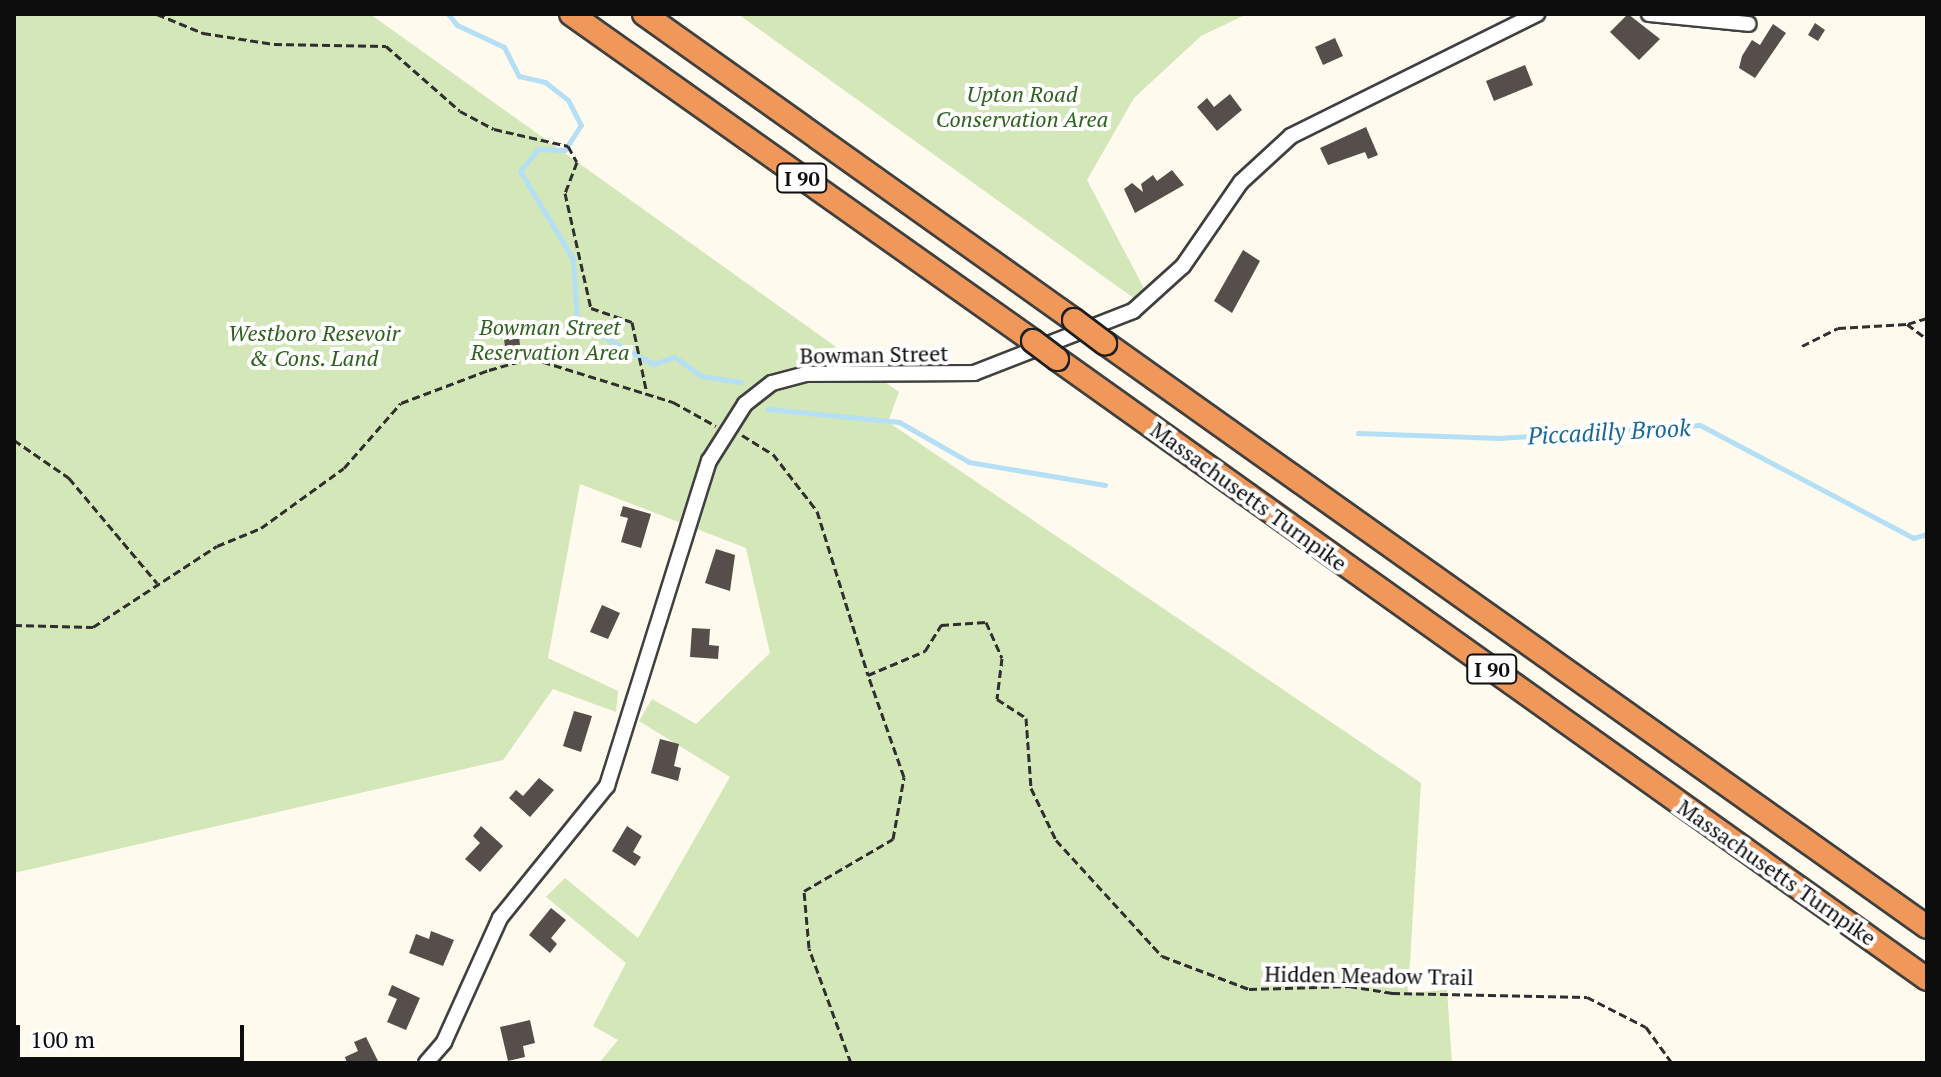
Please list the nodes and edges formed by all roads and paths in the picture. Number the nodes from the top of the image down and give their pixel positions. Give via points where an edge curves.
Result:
1 (157, 14) edge
2 (571, 14) edge
3 (644, 14) edge
4 (1537, 14) edge
5 (1649, 14) edge
6 (1749, 24) dead end
7 (1927, 318) edge
8 (1907, 324) junction
9 (1927, 339) edge
10 (1802, 346) dead end
11 (647, 394) junction
12 (724, 431) junction
13 (14, 440) edge
14 (157, 584) junction
15 (14, 625) edge
16 (868, 675) junction
17 (1927, 927) edge
18 (1927, 979) edge
19 (426, 1063) edge
20 (851, 1063) edge
21 (1672, 1063) edge

1 - 11 path via 203,33 274,44 386,46 460,111 494,129 568,146 577,162 565,193 591,308 632,322
2 - 18 highway, Massachusetts Turnpike / I 90, bridge
3 - 17 highway, Massachusetts Turnpike / I 90, bridge
4 - 12 street, Bowman Street via 1291,136 1241,182 1183,266 1133,311 974,373 838,372 772,383
5 - 6 street
7 - 8 path
8 - 9 path
8 - 10 path via 1838,328
11 - 12 path
11 - 14 path via 531,358 401,403 344,468 261,528 217,546
12 - 16 path via 773,454 817,511
12 - 19 street, Bowman Street via 698,493 607,786 500,918 444,1042
13 - 14 path via 69,478
14 - 15 path via 93,627
16 - 20 path via 904,777 893,839 804,891 809,948
16 - 21 path, Hidden Meadow Trail via 925,651 941,625 986,622 1002,658 997,699 1026,718 1031,788 1056,840 1162,956 1249,989 1349,986 1392,993 1587,997 1646,1027

